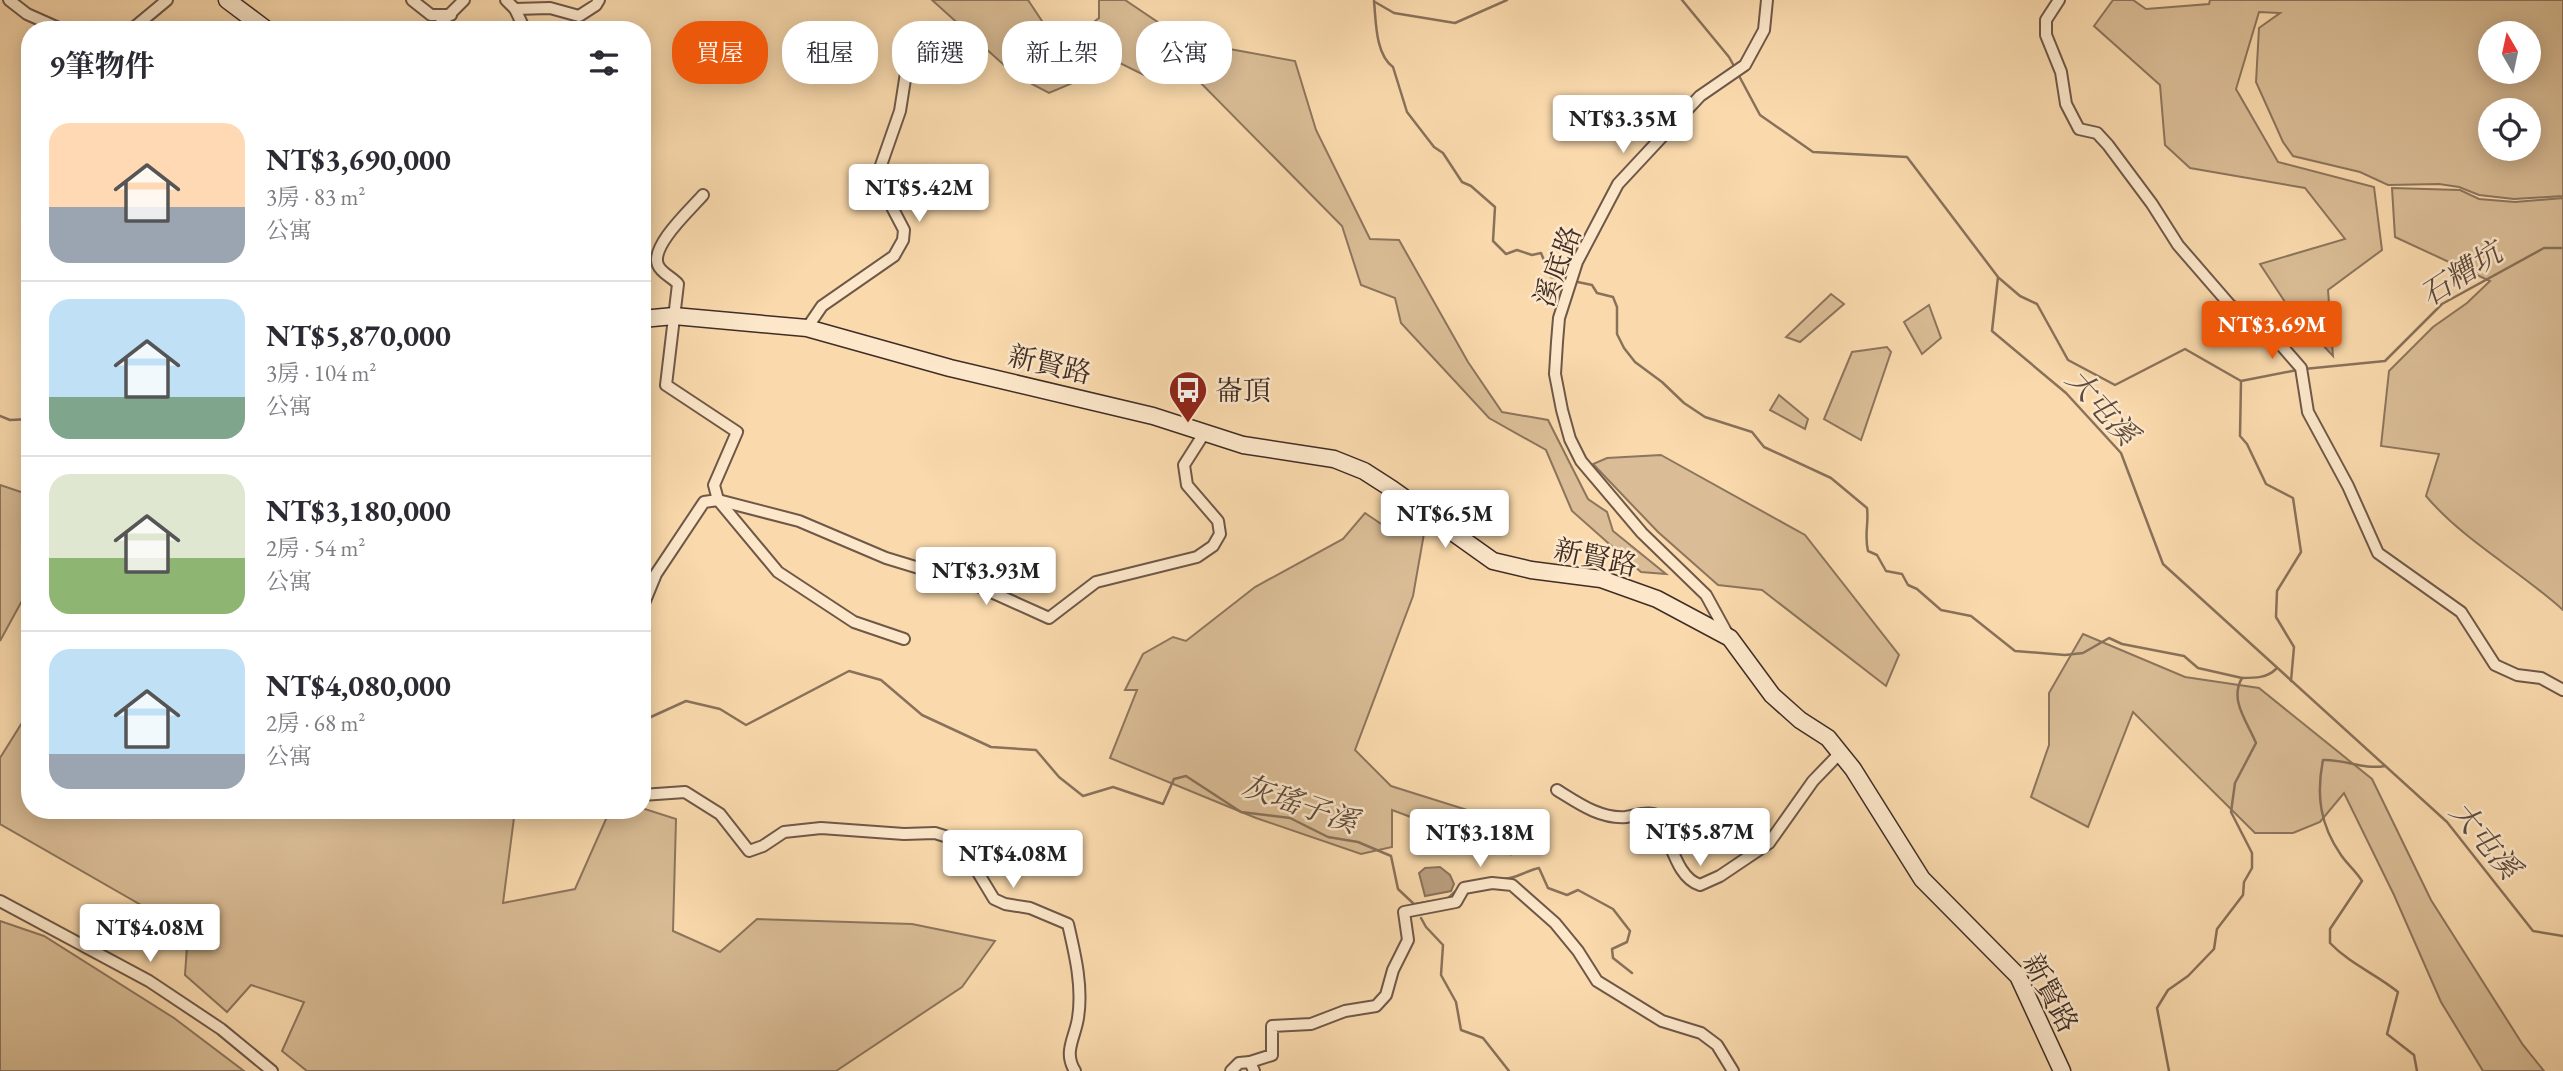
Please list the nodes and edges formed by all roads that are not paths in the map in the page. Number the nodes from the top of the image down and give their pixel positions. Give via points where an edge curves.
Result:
1 (9, 0) edge
2 (167, 0) edge
3 (227, 0) edge
4 (412, 0) edge
5 (464, 0) edge
6 (506, 0) edge
7 (598, 0) edge
8 (1767, 0) edge
9 (2059, 0) edge
10 (515, 9) junction
11 (451, 15) junction
12 (43, 21) edge
13 (142, 21) edge
14 (255, 21) edge
15 (444, 21) edge
16 (521, 21) edge
17 (904, 84) edge
18 (703, 195) dead end
19 (674, 316) junction
20 (651, 318) edge
21 (807, 328) junction
22 (1205, 432) junction
23 (718, 500) junction
24 (651, 587) edge
25 (1730, 638) junction
26 (904, 639) dead end
27 (2563, 690) edge
28 (1840, 753) junction
29 (1557, 790) dead end
30 (651, 794) edge
31 (0, 901) edge
32 (1252, 1066) edge
33 (272, 1071) edge
34 (1075, 1071) edge
35 (1231, 1071) edge
36 (1733, 1071) edge
37 (2062, 1071) edge

1 - 12 street
2 - 13 street
3 - 14 street
4 - 11 street via 432,15
5 - 11 street
6 - 10 street
7 - 10 street via 579,16 551,8
8 - 25 street, 溪底路 via 1764,30 1745,65 1700,96 1618,184 1567,287 1559,318 1555,374 1570,439 1581,461 1642,533 1706,595
9 - 27 street via 2046,20 2046,35 2079,129 2103,139 2178,245 2230,304 2267,329 2301,368 2308,412 2378,554 2461,612 2495,664
10 - 16 street
11 - 15 street
17 - 21 street via 879,172 904,240 894,256 822,306
18 - 19 street via 657,254 659,268 678,284
19 - 20 street, 新賢路
19 - 21 street, 新賢路
19 - 23 street via 666,385 737,432 714,485
21 - 22 street, 新賢路
22 - 23 street via 1184,465 1188,485 1218,521 1220,534 1213,546 1197,556 1096,582 1049,618 978,586 886,558 799,522
22 - 25 street, 新賢路 via 1243,445 1334,459 1364,471 1493,561 1601,579 1657,599
23 - 24 street via 705,502
23 - 26 street via 778,572 854,622
25 - 28 street, 新賢路 via 1772,695 1828,738
28 - 29 street via 1813,781 1769,842 1700,885 1690,882 1684,873 1662,822 1654,814 1624,817 1595,813
28 - 37 street, 新賢路 via 1922,879 2018,975
30 - 34 street via 685,792 720,814 749,851 784,832 821,828 935,833 954,839 994,899 1068,924 1077,965 1078,1017 1069,1048 1069,1062
31 - 33 street via 149,981 221,1029
32 - 35 street via 1239,1063
32 - 36 street via 1272,1055 1272,1026 1311,1024 1376,1006 1386,995 1408,940 1404,912 1456,902 1464,888 1492,883 1512,886 1555,923 1597,981 1662,1021 1701,1033 1717,1045

